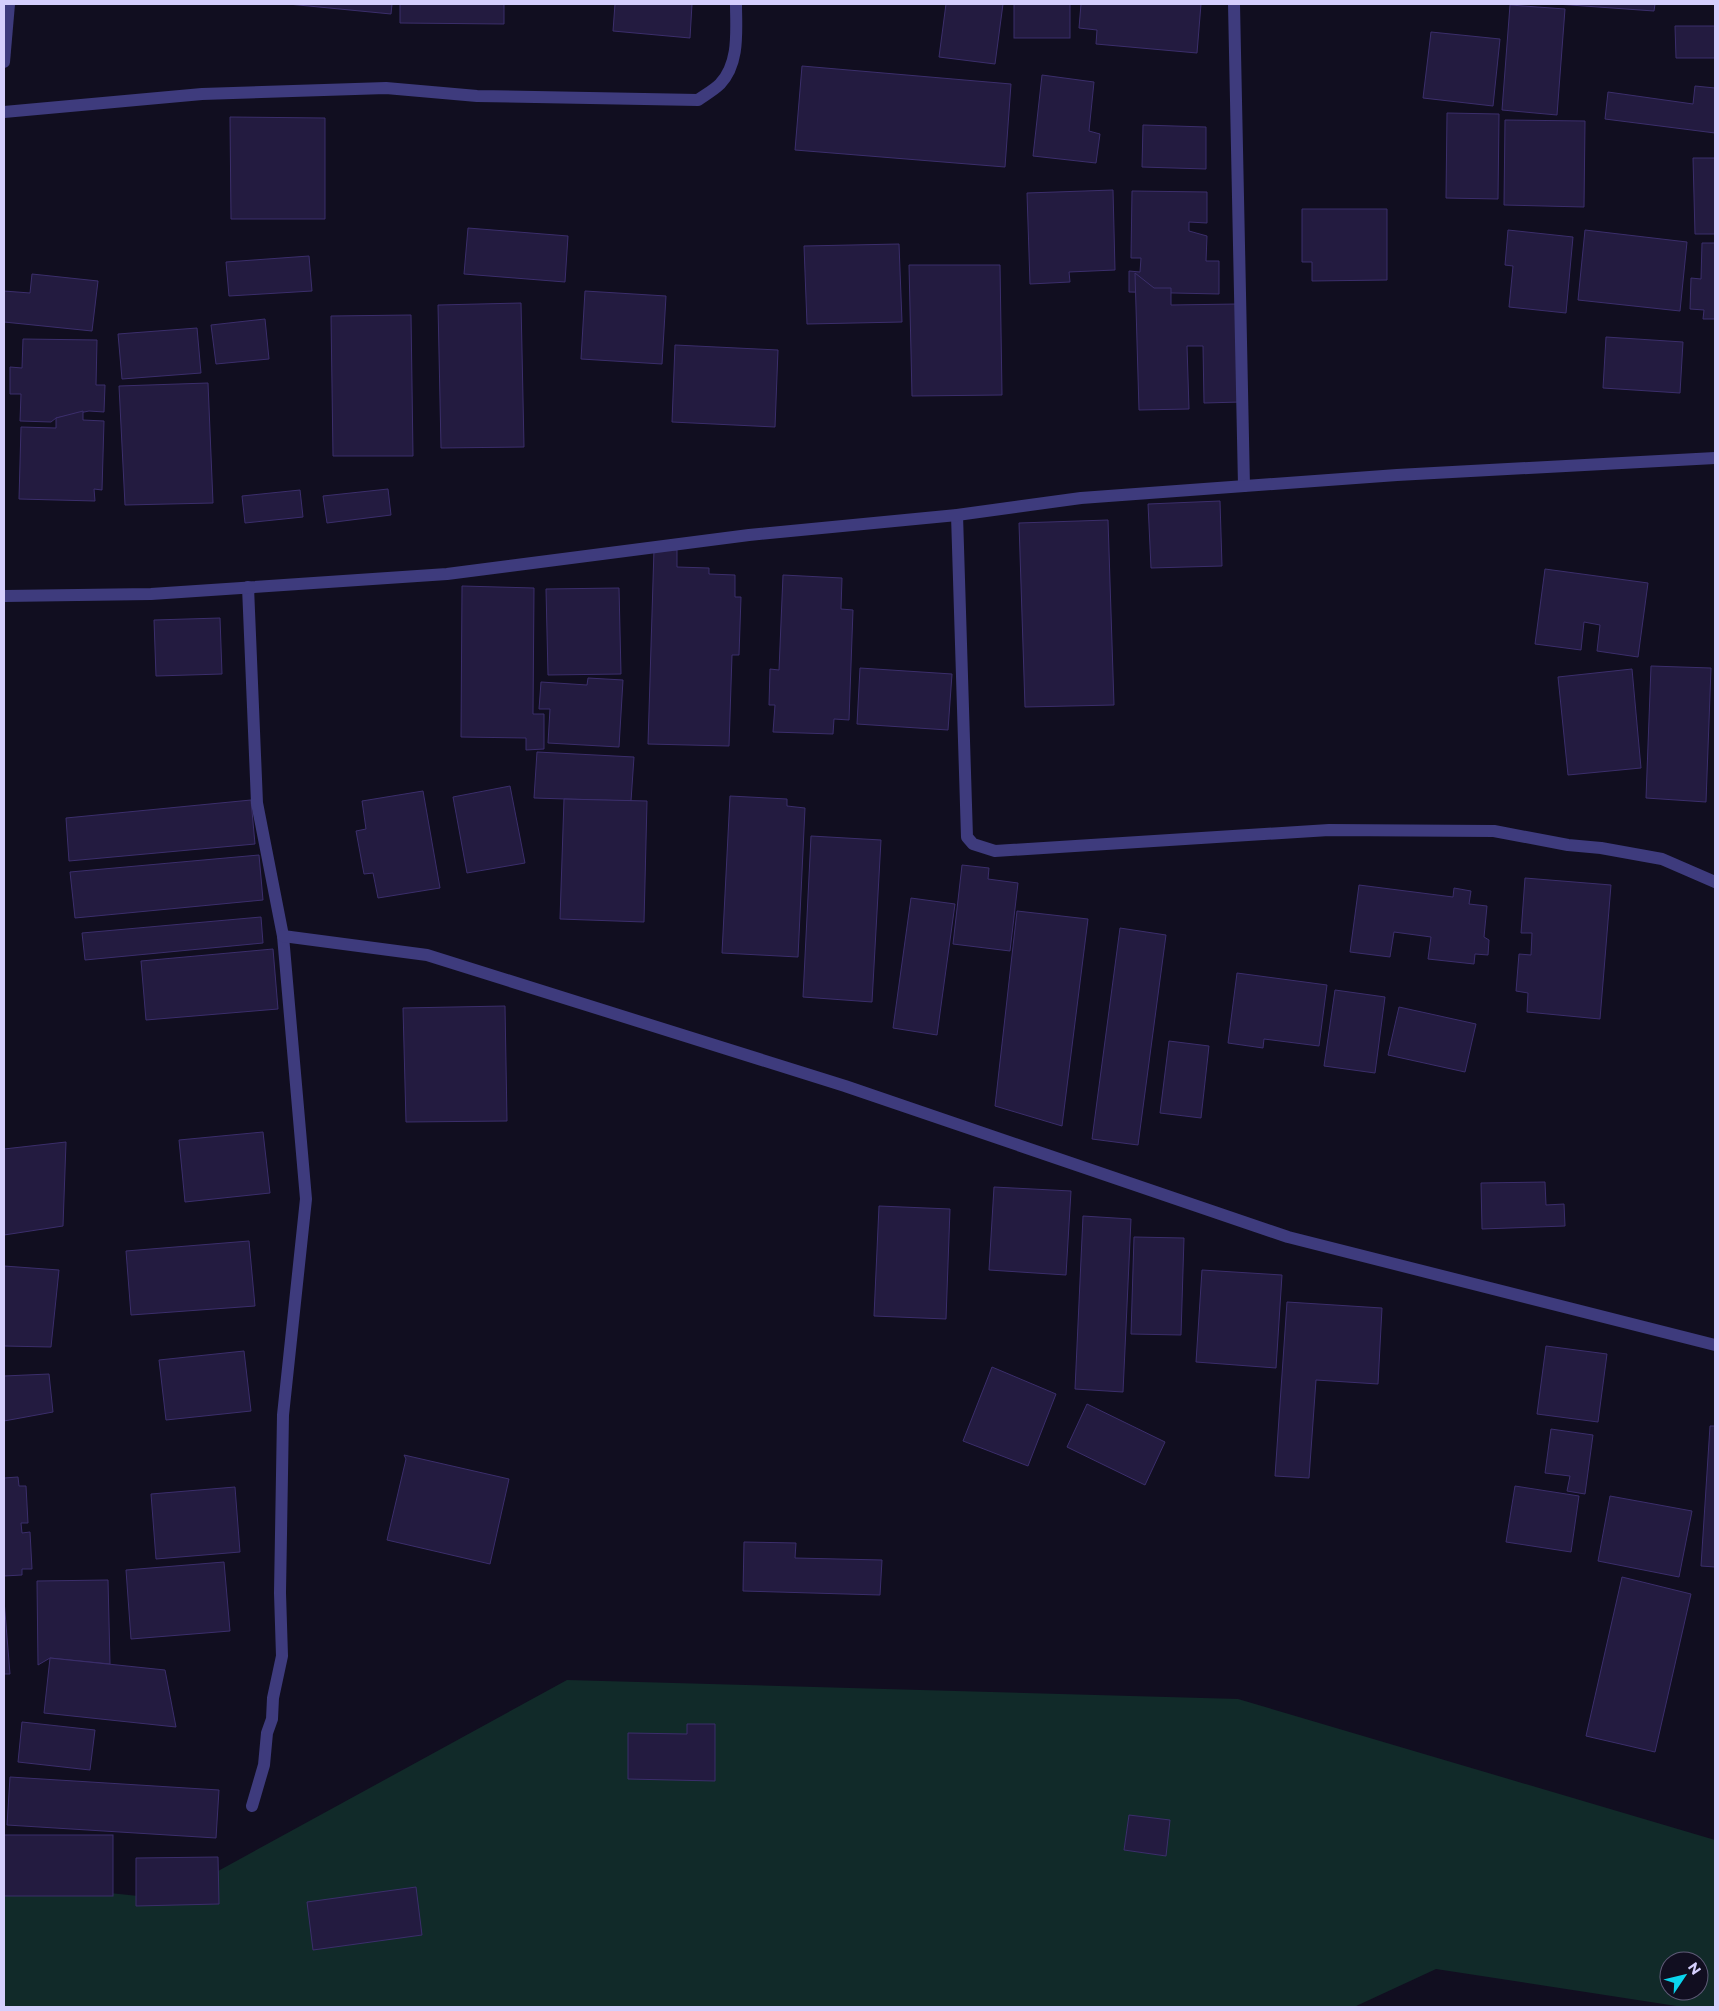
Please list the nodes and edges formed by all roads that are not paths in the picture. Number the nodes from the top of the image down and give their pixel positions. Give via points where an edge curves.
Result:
1 (9, 4) edge
2 (736, 4) edge
3 (1234, 4) edge
4 (4, 62) edge
5 (4, 112) edge
6 (1715, 458) edge
7 (1244, 486) junction
8 (956, 515) junction
9 (248, 587) junction
10 (4, 596) edge
11 (1715, 882) edge
12 (283, 936) junction
13 (1715, 1345) edge
14 (252, 1806) dead end

1 - 4 street
2 - 5 street via 735,51 730,71 720,85 698,100 477,96 386,88 202,94
3 - 7 street
6 - 7 street
7 - 8 street via 1081,498
8 - 9 street via 750,536 447,574
8 - 11 street via 967,837 973,844 995,851 1329,830 1494,830 1662,859
9 - 10 street via 151,594
9 - 12 street via 257,803
12 - 13 street via 427,955 845,1086 1288,1237
12 - 14 street via 306,1199 283,1415 282,1656 264,1765

